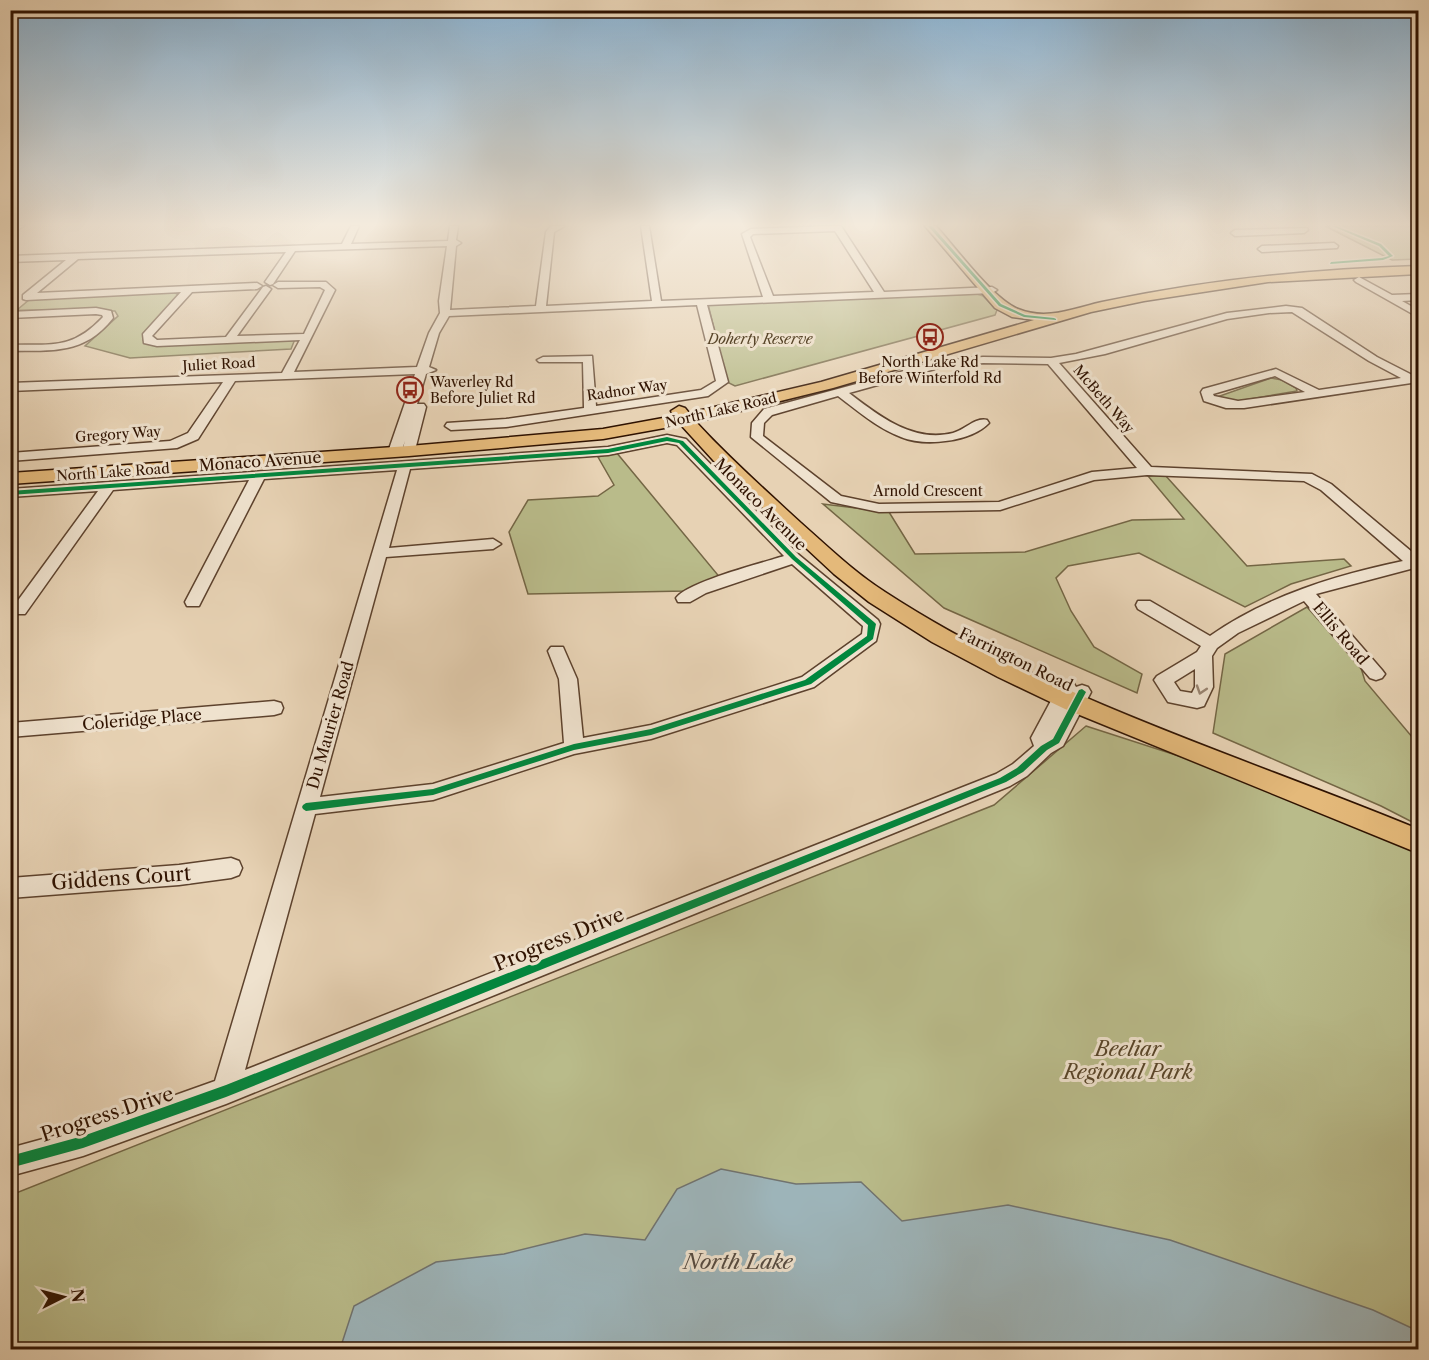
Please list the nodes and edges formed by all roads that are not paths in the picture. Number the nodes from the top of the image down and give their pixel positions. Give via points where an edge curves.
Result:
1 (35, 289) edge
2 (178, 289) edge
3 (189, 289) edge
4 (265, 289) edge
5 (328, 289) edge
6 (446, 289) edge
7 (543, 289) edge
8 (655, 289) edge
9 (765, 289) edge
10 (877, 289) edge
11 (1130, 289) edge
12 (1184, 289) edge
13 (1375, 289) edge
14 (989, 290) joint
15 (881, 295) junction
16 (27, 296) junction
17 (1419, 297) edge
18 (1390, 298) junction
19 (769, 300) junction
20 (701, 302) junction
21 (657, 304) junction
22 (10, 309) edge
23 (541, 309) junction
24 (448, 313) junction
25 (1051, 314) junction
26 (1419, 314) edge
27 (10, 315) edge
28 (1017, 315) junction
29 (306, 337) junction
30 (229, 340) junction
31 (10, 348) edge
32 (543, 360) dead end
33 (1051, 361) junction
34 (426, 370) junction
35 (286, 376) junction
36 (231, 378) junction
37 (1416, 380) edge
38 (10, 387) edge
39 (833, 388) junction
40 (1317, 394) junction
41 (590, 410) junction
42 (687, 413) junction
43 (983, 423) dead end
44 (659, 424) junction
45 (451, 426) dead end
46 (404, 449) junction
47 (10, 457) edge
48 (10, 465) edge
49 (1147, 471) junction
50 (259, 475) junction
51 (10, 479) edge
52 (109, 486) junction
53 (751, 488) junction
54 (10, 493) edge
55 (781, 500) junction
56 (493, 544) dead end
57 (380, 553) junction
58 (794, 558) junction
59 (1417, 562) edge
60 (1306, 593) junction
61 (684, 598) dead end
62 (193, 602) dead end
63 (1144, 605) dead end
64 (19, 610) dead end
65 (557, 651) dead end
66 (1376, 674) dead end
67 (1072, 695) junction
68 (274, 708) dead end
69 (10, 730) edge
70 (574, 747) junction
71 (306, 807) junction
72 (1419, 832) edge
73 (1419, 842) edge
74 (231, 868) dead end
75 (10, 888) edge
76 (226, 1091) junction
77 (10, 1162) edge

1 - 16 street
2 - 16 street
3 - 30 street via 147,336 148,341 157,344
4 - 30 street
5 - 29 street
6 - 24 street via 444,301
7 - 23 street
8 - 21 street
9 - 19 street
10 - 15 street
11 - 25 main road, North Lake Road
12 - 25 main road, North Lake Road
13 - 18 street
14 - 15 street
14 - 28 main road via 1000,305
15 - 19 street
16 - 22 street
17 - 18 street
18 - 26 street
19 - 20 street
20 - 21 street
20 - 41 street, Radnor Way via 722,382 704,393
21 - 23 street
23 - 24 street
24 - 34 street, Du Maurier Road via 434,333
25 - 28 main road, North Lake Road
25 - 28 main road
27 - 31 street via 96,311 107,313 108,318 79,342
28 - 39 main road, North Lake Road
28 - 42 main road, North Lake Road
29 - 30 street
29 - 35 street
32 - 41 street via 588,358
33 - 37 street, McBeth Way via 1222,315 1285,308 1298,310 1373,359
33 - 39 street, Arnold Crescent via 941,364
33 - 49 street, McBeth Way
34 - 35 street, Juliet Road
34 - 46 street, Du Maurier Road
35 - 36 street, Juliet Road
36 - 38 street, Juliet Road
36 - 47 street, Gregory Way via 193,436 172,445
37 - 40 street
39 - 42 main road, North Lake Road
39 - 43 street via 880,422 906,435 957,436
39 - 49 street, Arnold Crescent via 768,412 761,417 756,430 763,443 836,499 879,508 1000,506 1092,476
39 - 55 main road via 733,418 718,427 722,440
40 - 40 street via 1234,406 1220,405 1208,398 1207,392 1276,372
41 - 45 street, Radnor Way via 506,423
42 - 44 main road, North Lake Road
42 - 46 main road, North Lake Road
42 - 53 main road, Farrington Road
42 - 55 main road, Farrington Road
44 - 46 main road, North Lake Road via 571,437
44 - 53 main road via 691,433
46 - 48 main road, North Lake Road
46 - 50 street, Monaco Avenue
46 - 51 main road, North Lake Road
46 - 57 street, Du Maurier Road
46 - 58 street, Monaco Avenue via 608,451 666,439 681,442
49 - 59 street via 1307,477 1326,487
50 - 52 street, Monaco Avenue
50 - 62 street
52 - 54 street, Monaco Avenue
52 - 64 street
53 - 67 main road, Farrington Road via 876,596 1003,672
55 - 67 main road, Farrington Road via 847,562 915,612
56 - 57 street
57 - 71 street, Du Maurier Road
58 - 61 street
58 - 70 street, Monaco Avenue via 872,624 870,637 808,681 651,732
59 - 60 street
60 - 63 street via 1232,629 1207,650
60 - 66 street, Ellis Road
65 - 70 street via 568,679
67 -> 72 main road, Farrington Road via 1268,764
67 - 73 main road, Farrington Road via 1222,764
67 - 76 street, Progress Drive via 1056,741 1003,780
68 - 69 street, Coleridge Place
70 - 71 street, Monaco Avenue via 433,792
71 - 76 street, Du Maurier Road
74 - 75 street, Giddens Court
76 - 77 street, Progress Drive via 83,1142

